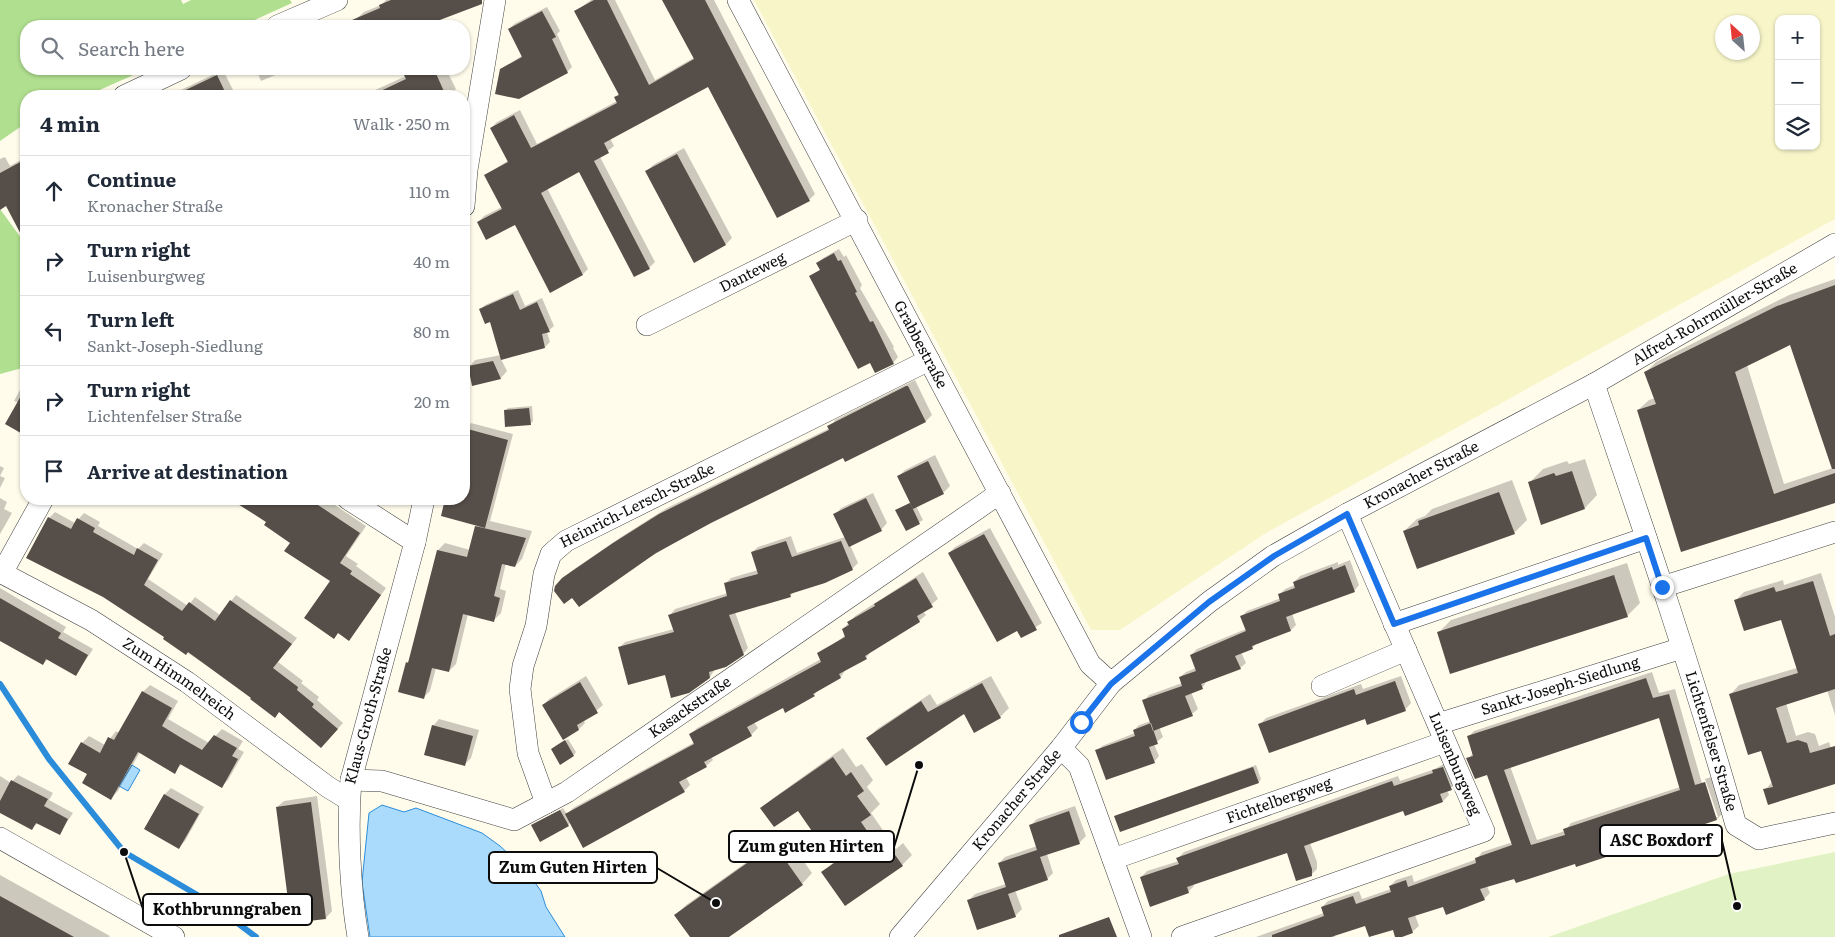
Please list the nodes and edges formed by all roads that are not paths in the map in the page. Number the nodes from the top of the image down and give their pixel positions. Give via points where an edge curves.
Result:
1 (337, 0) edge
2 (495, 0) edge
3 (738, 0) edge
4 (290, 20) edge
5 (168, 75) edge
6 (137, 90) edge
7 (470, 152) edge
8 (857, 220) junction
9 (1835, 244) edge
10 (646, 325) dead end
11 (929, 360) junction
12 (1594, 384) junction
13 (1000, 493) junction
14 (40, 505) edge
15 (357, 505) edge
16 (423, 505) edge
17 (1347, 514) junction
18 (1835, 532) edge
19 (1646, 538) junction
20 (415, 542) junction
21 (1, 572) edge
22 (1662, 587) junction
23 (1394, 624) junction
24 (1682, 648) junction
25 (1406, 650) junction
26 (1111, 684) junction
27 (1322, 686) dead end
28 (1441, 733) junction
29 (1061, 748) junction
30 (350, 790) junction
31 (546, 803) junction
32 (1835, 822) edge
33 (0, 838) edge
34 (1113, 859) junction
35 (174, 937) edge
36 (358, 937) edge
37 (900, 937) edge
38 (1141, 937) edge
39 (1182, 937) edge

1 - 4 street
2 - 7 street
3 - 8 street, Grabbestraße
5 - 6 street
8 - 10 street, Danteweg
8 - 11 street, Grabbestraße
9 - 12 street, Alfred-Rohrmüller-Straße
11 - 13 street, Grabbestraße
11 - 31 street, Heinrich-Lersch-Straße via 566,541 551,554 520,689 528,753
12 - 17 street, Kronacher Straße
12 - 19 street, Lichtenfelser Straße
13 - 26 street, Grabbestraße via 1090,664
13 - 31 street, Kasackstraße via 567,792
14 - 21 street
15 - 20 street
16 - 20 street, Klaus-Groth-Straße
17 - 23 street, Luisenburgweg
17 - 26 street, Kronacher Straße via 1274,556 1209,602
18 - 22 street
19 - 22 street, Lichtenfelser Straße
19 - 23 street
20 - 30 street, Klaus-Groth-Straße
21 - 30 street, Zum Himmelreich via 91,620 187,682 328,787
22 - 24 street, Lichtenfelser Straße
23 - 25 street, Luisenburgweg
24 - 28 street, Sankt-Joseph-Siedlung
24 - 32 street, Lichtenfelser Straße via 1736,825 1759,839
25 - 27 street
25 - 28 street, Luisenburgweg
26 - 29 street, Kronacher Straße
28 - 34 street, Fichtelbergweg
28 - 39 street, Luisenburgweg via 1484,831
29 - 34 street via 1079,766
29 - 37 street, Kronacher Straße
30 - 31 street, Kasackstraße via 382,782 514,820
30 - 36 street, Klaus-Groth-Straße via 353,908
33 - 35 street
34 - 38 street

